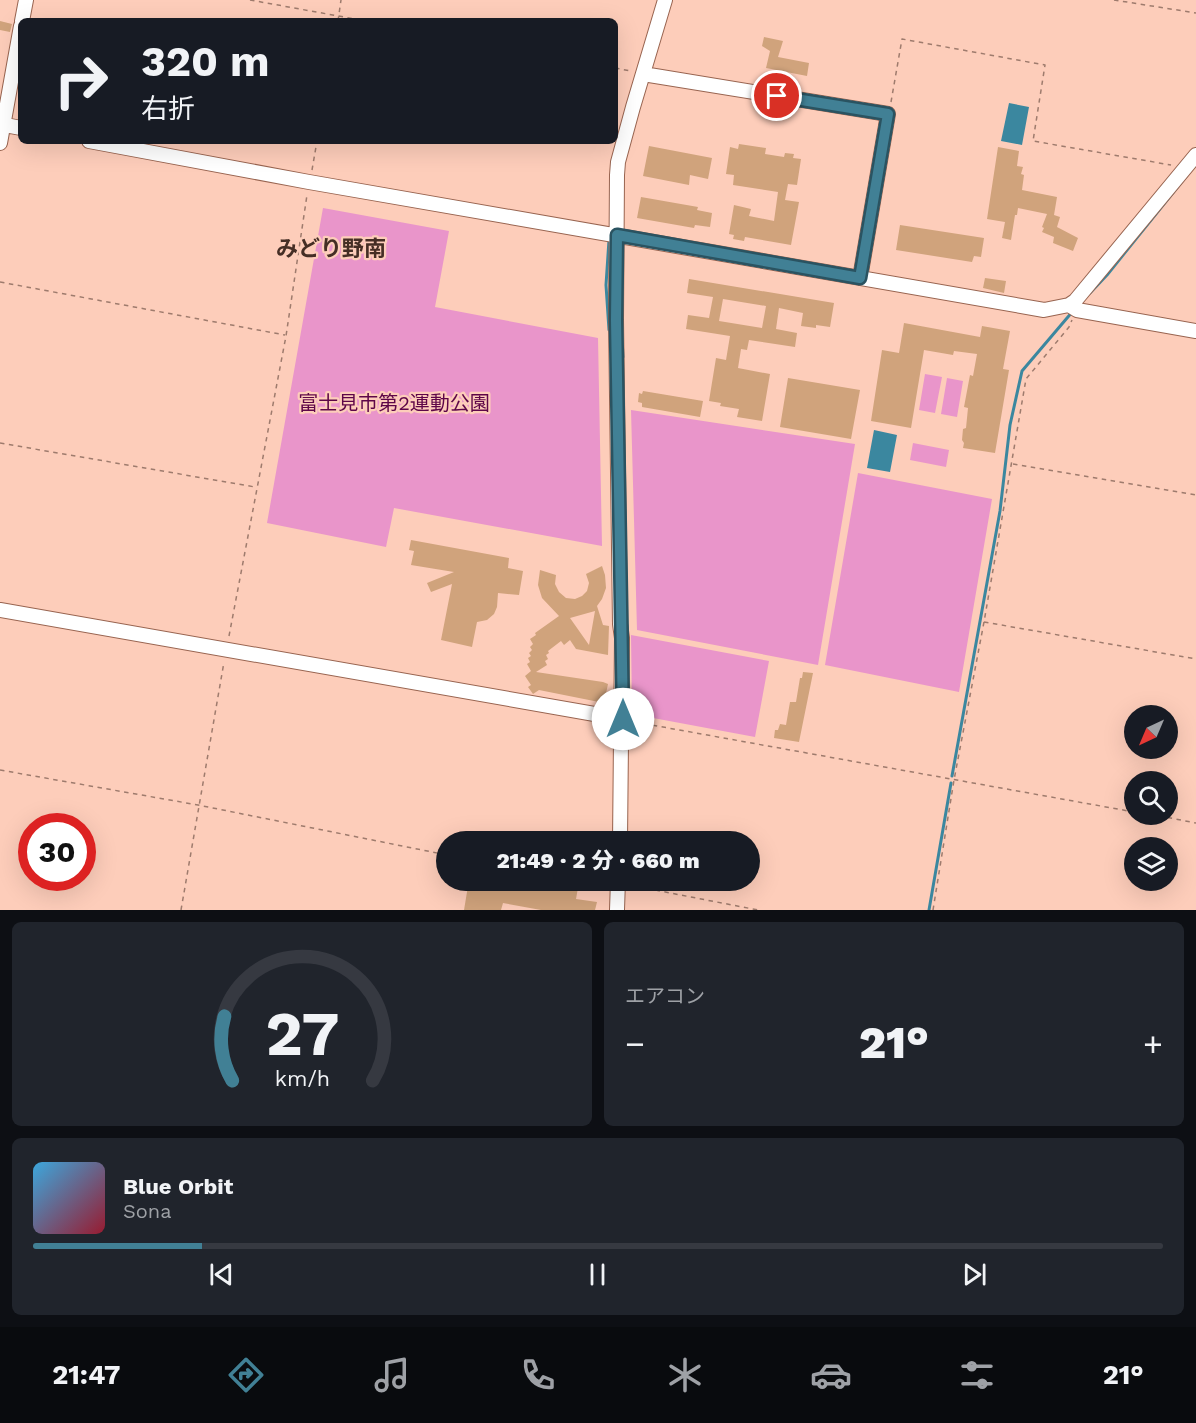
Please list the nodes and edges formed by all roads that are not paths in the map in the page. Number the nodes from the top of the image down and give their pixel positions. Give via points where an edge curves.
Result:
1 (26, 0) edge
2 (665, 0) edge
3 (23, 18) edge
4 (18, 42) edge
5 (644, 74) junction
6 (2, 125) edge
7 (18, 128) edge
8 (0, 143) edge
9 (105, 144) edge
10 (1196, 155) edge
11 (617, 235) junction
12 (860, 278) junction
13 (1073, 307) junction
14 (1196, 331) edge
15 (0, 610) edge
16 (623, 719) junction
17 (620, 831) edge
18 (618, 891) edge
19 (617, 910) edge

1 - 3 street
2 - 5 street
4 - 6 street
5 - 11 street via 618,162
5 - 12 street via 888,114
6 - 7 street
6 - 8 street
9 - 11 street
10 - 13 street
11 - 12 street
11 - 16 street
12 - 13 street via 1030,309
13 - 14 street
15 - 16 street
16 - 17 street
18 - 19 street

